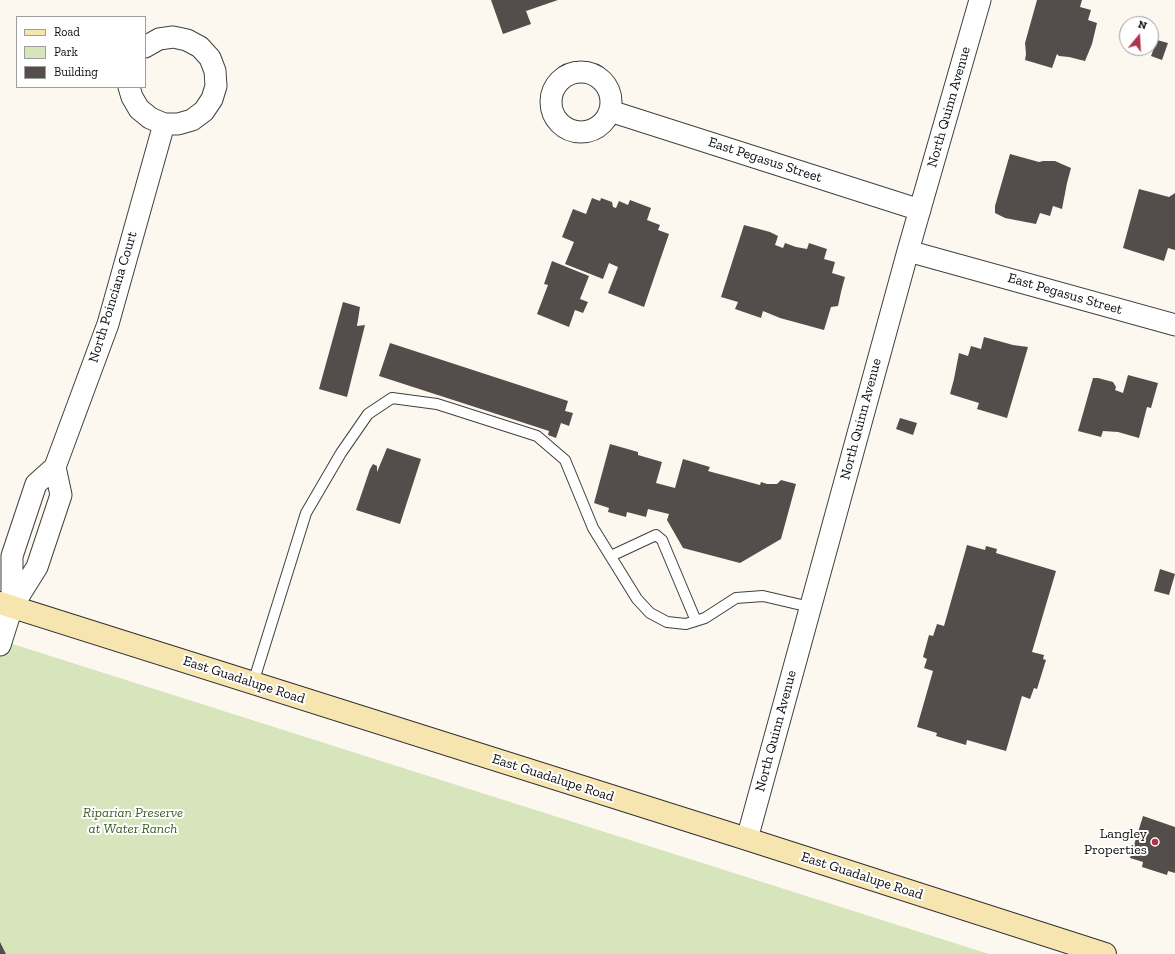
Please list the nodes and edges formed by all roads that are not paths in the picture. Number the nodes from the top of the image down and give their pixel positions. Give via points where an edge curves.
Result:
1 (980, 0) edge
2 (146, 46) edge
3 (129, 88) edge
4 (610, 111) dead end
5 (164, 124) junction
6 (920, 210) junction
7 (908, 251) junction
8 (1175, 325) edge
9 (55, 467) junction
10 (611, 556) junction
11 (6, 605) edge
12 (810, 607) junction
13 (696, 621) junction
14 (0, 645) edge
15 (253, 683) junction
16 (747, 839) junction
17 (1105, 954) edge

1 - 6 street, North Quinn Avenue
2 - 5 street via 159,39 173,37 188,40 200,47 210,58 215,71 216,86 212,100 204,111 192,120
3 - 5 street via 139,109 150,118
4 - 6 street, East Pegasus Street
5 - 9 street, North Poinciana Court via 108,324
6 - 7 street, North Quinn Avenue
7 - 8 street, East Pegasus Street
7 - 12 street, North Quinn Avenue
9 - 11 street, North Poinciana Court via 36,484 12,556
9 - 11 street via 61,495 37,567
10 - 13 lane via 637,599 650,613 667,622 686,624
10 - 13 lane via 656,535 662,540
10 - 15 lane via 593,528 565,460 537,436 437,404 392,398 368,414 341,453 306,513
11 - 14 street
11 - 15 main road, East Guadalupe Road
12 - 13 lane via 763,596 736,598 706,618
12 - 16 street, North Quinn Avenue
15 - 16 main road, East Guadalupe Road
16 - 17 main road, East Guadalupe Road

